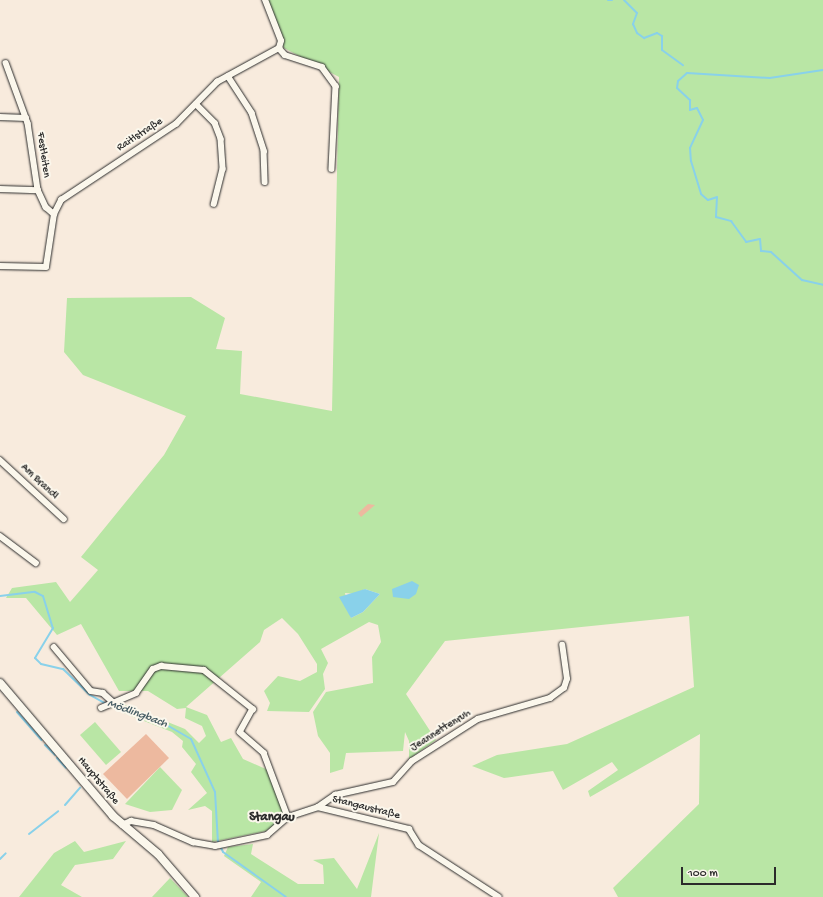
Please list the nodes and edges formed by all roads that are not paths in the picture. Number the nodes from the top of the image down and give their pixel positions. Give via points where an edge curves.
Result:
1 (265, 0) edge
2 (279, 48) junction
3 (6, 63) dead end
4 (228, 76) junction
5 (196, 104) junction
6 (0, 117) edge
7 (26, 118) junction
8 (332, 169) dead end
9 (265, 182) dead end
10 (0, 189) edge
11 (38, 190) junction
12 (214, 204) dead end
13 (54, 214) junction
14 (0, 266) edge
15 (0, 460) edge
16 (64, 519) dead end
17 (0, 536) edge
18 (36, 563) dead end
19 (562, 645) dead end
20 (54, 648) dead end
21 (0, 683) edge
22 (4, 693) edge
23 (111, 702) junction
24 (101, 708) dead end
25 (318, 807) junction
26 (288, 817) junction
27 (122, 825) junction
28 (195, 897) edge
29 (499, 897) edge

1 - 2 street via 281,41
2 - 4 street, Raitlstraße
2 - 8 street via 285,55 322,67 336,86
3 - 7 street, Festleiten
4 - 5 street, Raitlstraße via 217,82
4 - 9 street via 252,113 264,151
5 - 12 street via 215,123 221,139 223,169
5 - 13 street, Raitlstraße via 176,124 61,200
6 - 7 street
7 - 11 street, Festleiten
10 - 11 street
11 - 13 street, Festleiten via 46,207
13 - 14 street, Raitlstraße via 46,267
15 - 16 street, Am Brandl
17 - 18 street
19 - 25 street, Jeannettenruh via 567,679 564,688 550,698 478,719 418,757 393,782 335,795
20 - 23 street via 91,691 103,692
21 - 22 main road, Hauptstraße
22 - 27 main road, Hauptstraße
23 - 24 street
23 - 26 street via 136,693 153,670 161,666 204,670 253,709 240,732 264,753
25 - 26 street, Stangaustraße
25 - 29 street, Stangaustraße via 409,829 419,845
26 - 27 street, Stangaustraße via 267,834 215,846 193,842 154,825 131,821
27 - 28 main road, Hauptstraße via 158,854

